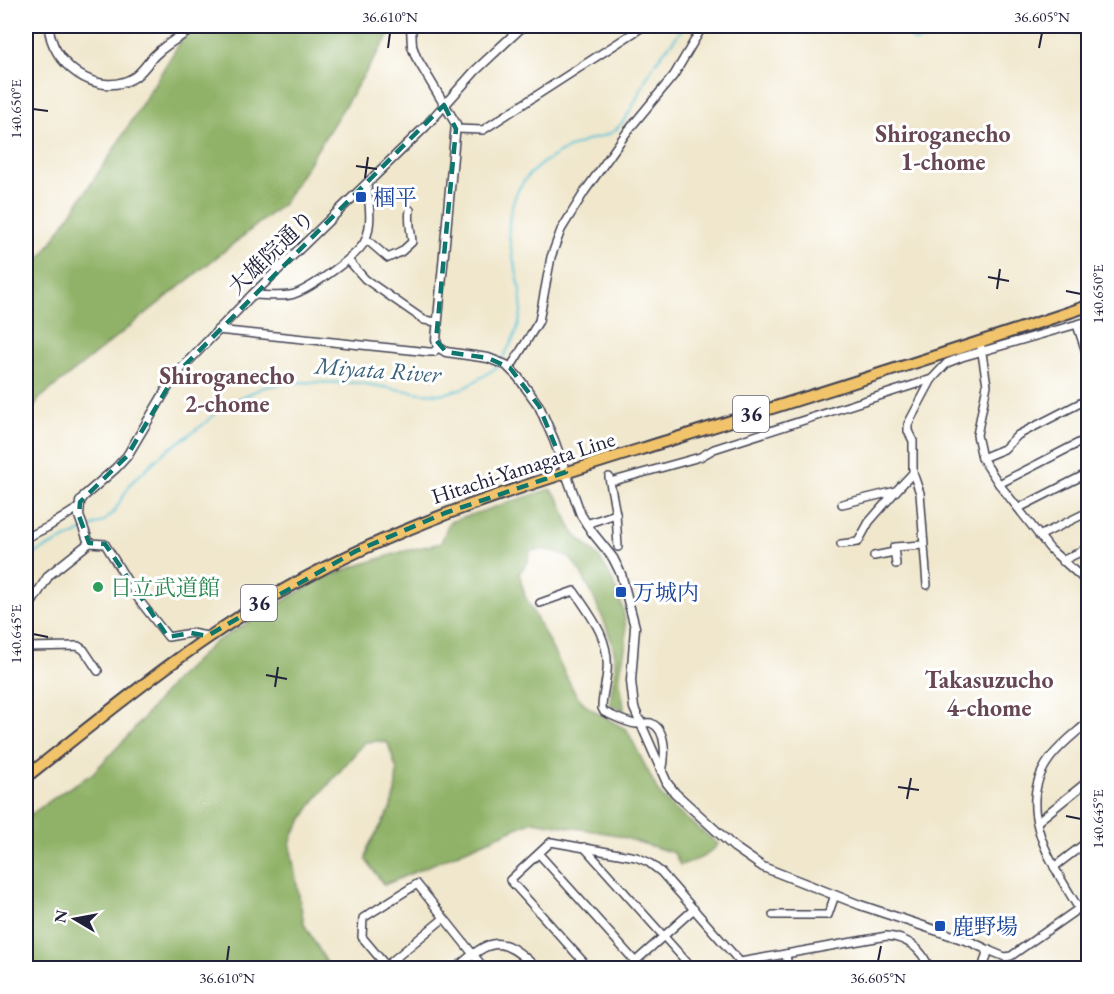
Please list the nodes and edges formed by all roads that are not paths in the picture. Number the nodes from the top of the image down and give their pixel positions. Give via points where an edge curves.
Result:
1 (49, 26) edge
2 (197, 26) edge
3 (411, 26) edge
4 (523, 26) edge
5 (644, 26) edge
6 (701, 26) edge
7 (444, 105) junction
8 (456, 129) junction
9 (367, 185) junction
10 (410, 210) dead end
11 (366, 239) junction
12 (348, 260) junction
13 (252, 295) junction
14 (1089, 306) edge
15 (1089, 321) edge
16 (437, 322) junction
17 (1077, 325) junction
18 (217, 330) junction
19 (981, 346) junction
20 (438, 347) junction
21 (1089, 358) edge
22 (508, 367) junction
23 (932, 379) junction
24 (1089, 399) edge
25 (1089, 438) edge
26 (982, 458) junction
27 (566, 472) junction
28 (914, 473) junction
29 (1089, 473) edge
30 (999, 484) junction
31 (896, 491) junction
32 (842, 504) dead end
33 (78, 508) junction
34 (1018, 508) junction
35 (1089, 512) edge
36 (616, 514) junction
37 (586, 524) junction
38 (1039, 536) junction
39 (26, 538) edge
40 (88, 540) junction
41 (841, 544) dead end
42 (923, 545) junction
43 (618, 547) dead end
44 (1089, 548) edge
45 (894, 552) junction
46 (874, 556) dead end
47 (1062, 561) junction
48 (896, 564) dead end
49 (1089, 583) edge
50 (927, 585) dead end
51 (540, 603) dead end
52 (26, 610) edge
53 (207, 636) junction
54 (26, 647) edge
55 (98, 671) dead end
56 (1089, 722) edge
57 (641, 724) junction
58 (662, 772) junction
59 (26, 777) edge
60 (1089, 781) edge
61 (1037, 822) junction
62 (1089, 841) edge
63 (584, 847) junction
64 (539, 854) junction
65 (1054, 867) junction
66 (835, 896) junction
67 (1089, 902) edge
68 (694, 909) junction
69 (1080, 909) junction
70 (773, 915) dead end
71 (444, 918) junction
72 (664, 937) junction
73 (988, 950) junction
74 (786, 954) junction
75 (472, 955) junction
76 (638, 965) edge
77 (387, 967) edge
78 (457, 969) edge
79 (484, 969) edge
80 (536, 969) edge
81 (589, 969) edge
82 (628, 969) edge
83 (692, 969) edge
84 (788, 969) edge
85 (929, 969) edge
86 (983, 969) edge

1 - 2 street via 57,55 71,70 109,84 134,78 163,49
3 - 7 street via 416,57
4 - 7 street, 大雄院通り
5 - 8 street via 483,130
6 - 22 street via 674,75 627,132 561,230 551,257 539,321
7 - 8 street
7 - 9 street, 大雄院通り
8 - 16 street
9 - 11 street via 370,215
9 - 13 street, 大雄院通り
10 - 11 street via 412,242 401,252 387,258
11 - 12 street
12 - 13 street via 302,291 290,295
12 - 16 street via 365,279 424,320
13 - 18 street, 大雄院通り
14 - 19 main road, Hitachi-Yamagata Line / 36
15 - 17 street
16 - 20 street
17 - 19 street
17 - 21 street
18 - 20 street via 429,352
18 - 33 street, 大雄院通り via 175,375 127,456 84,496
19 - 23 street via 947,363
19 - 26 street via 987,385 977,435
19 - 27 main road, Hitachi-Yamagata Line / 36
20 - 22 street via 453,354 495,359
22 - 27 street via 539,406
23 - 28 street via 908,424
23 - 36 street via 714,449 700,457 610,479
24 - 26 street
25 - 30 street
26 - 30 street
27 - 37 street
27 - 53 main road, Hitachi-Yamagata Line / 36 via 445,513 356,552 257,604
28 - 31 street
28 - 42 street via 920,493
29 - 34 street
30 - 34 street
31 - 32 street
31 - 41 street via 869,522 858,542
33 - 39 street
33 - 40 street
34 - 38 street
35 - 38 street
36 - 37 street
36 - 43 street
37 - 57 street via 618,566 634,616 636,638 631,681
38 - 47 street
40 - 52 street via 49,575
40 - 53 street via 105,544 139,600 168,637 191,633
42 - 45 street via 894,547
42 - 50 street
44 - 47 street
45 - 46 street
45 - 48 street
47 - 49 street
51 - 57 street via 574,591 593,617 605,646 607,672 602,708
53 - 59 main road, Hitachi-Yamagata Line / 36
54 - 55 street via 78,646
56 - 61 street via 1045,766 1036,791
57 - 58 street
57 - 58 street via 650,723 660,733 664,747
58 - 66 street via 675,793 745,856 780,875
60 - 61 street
61 - 65 street via 1041,842
62 - 65 street
63 - 64 street via 551,842
63 - 68 street via 648,862
63 - 72 street
64 - 76 street
64 - 81 street via 510,880
65 - 69 street
66 - 70 street via 828,915
66 - 73 street via 947,932
67 - 69 street
68 - 72 street
68 - 74 street via 740,962
69 - 73 street via 1011,956
71 - 75 street
71 - 77 street
71 - 77 street via 417,884 363,918 362,937
72 - 76 street
72 - 83 street
73 - 86 street
74 - 84 street
74 - 85 street via 887,936 914,946
75 - 78 street
75 - 79 street
75 - 80 street via 488,945 506,945 521,953
76 - 82 street

